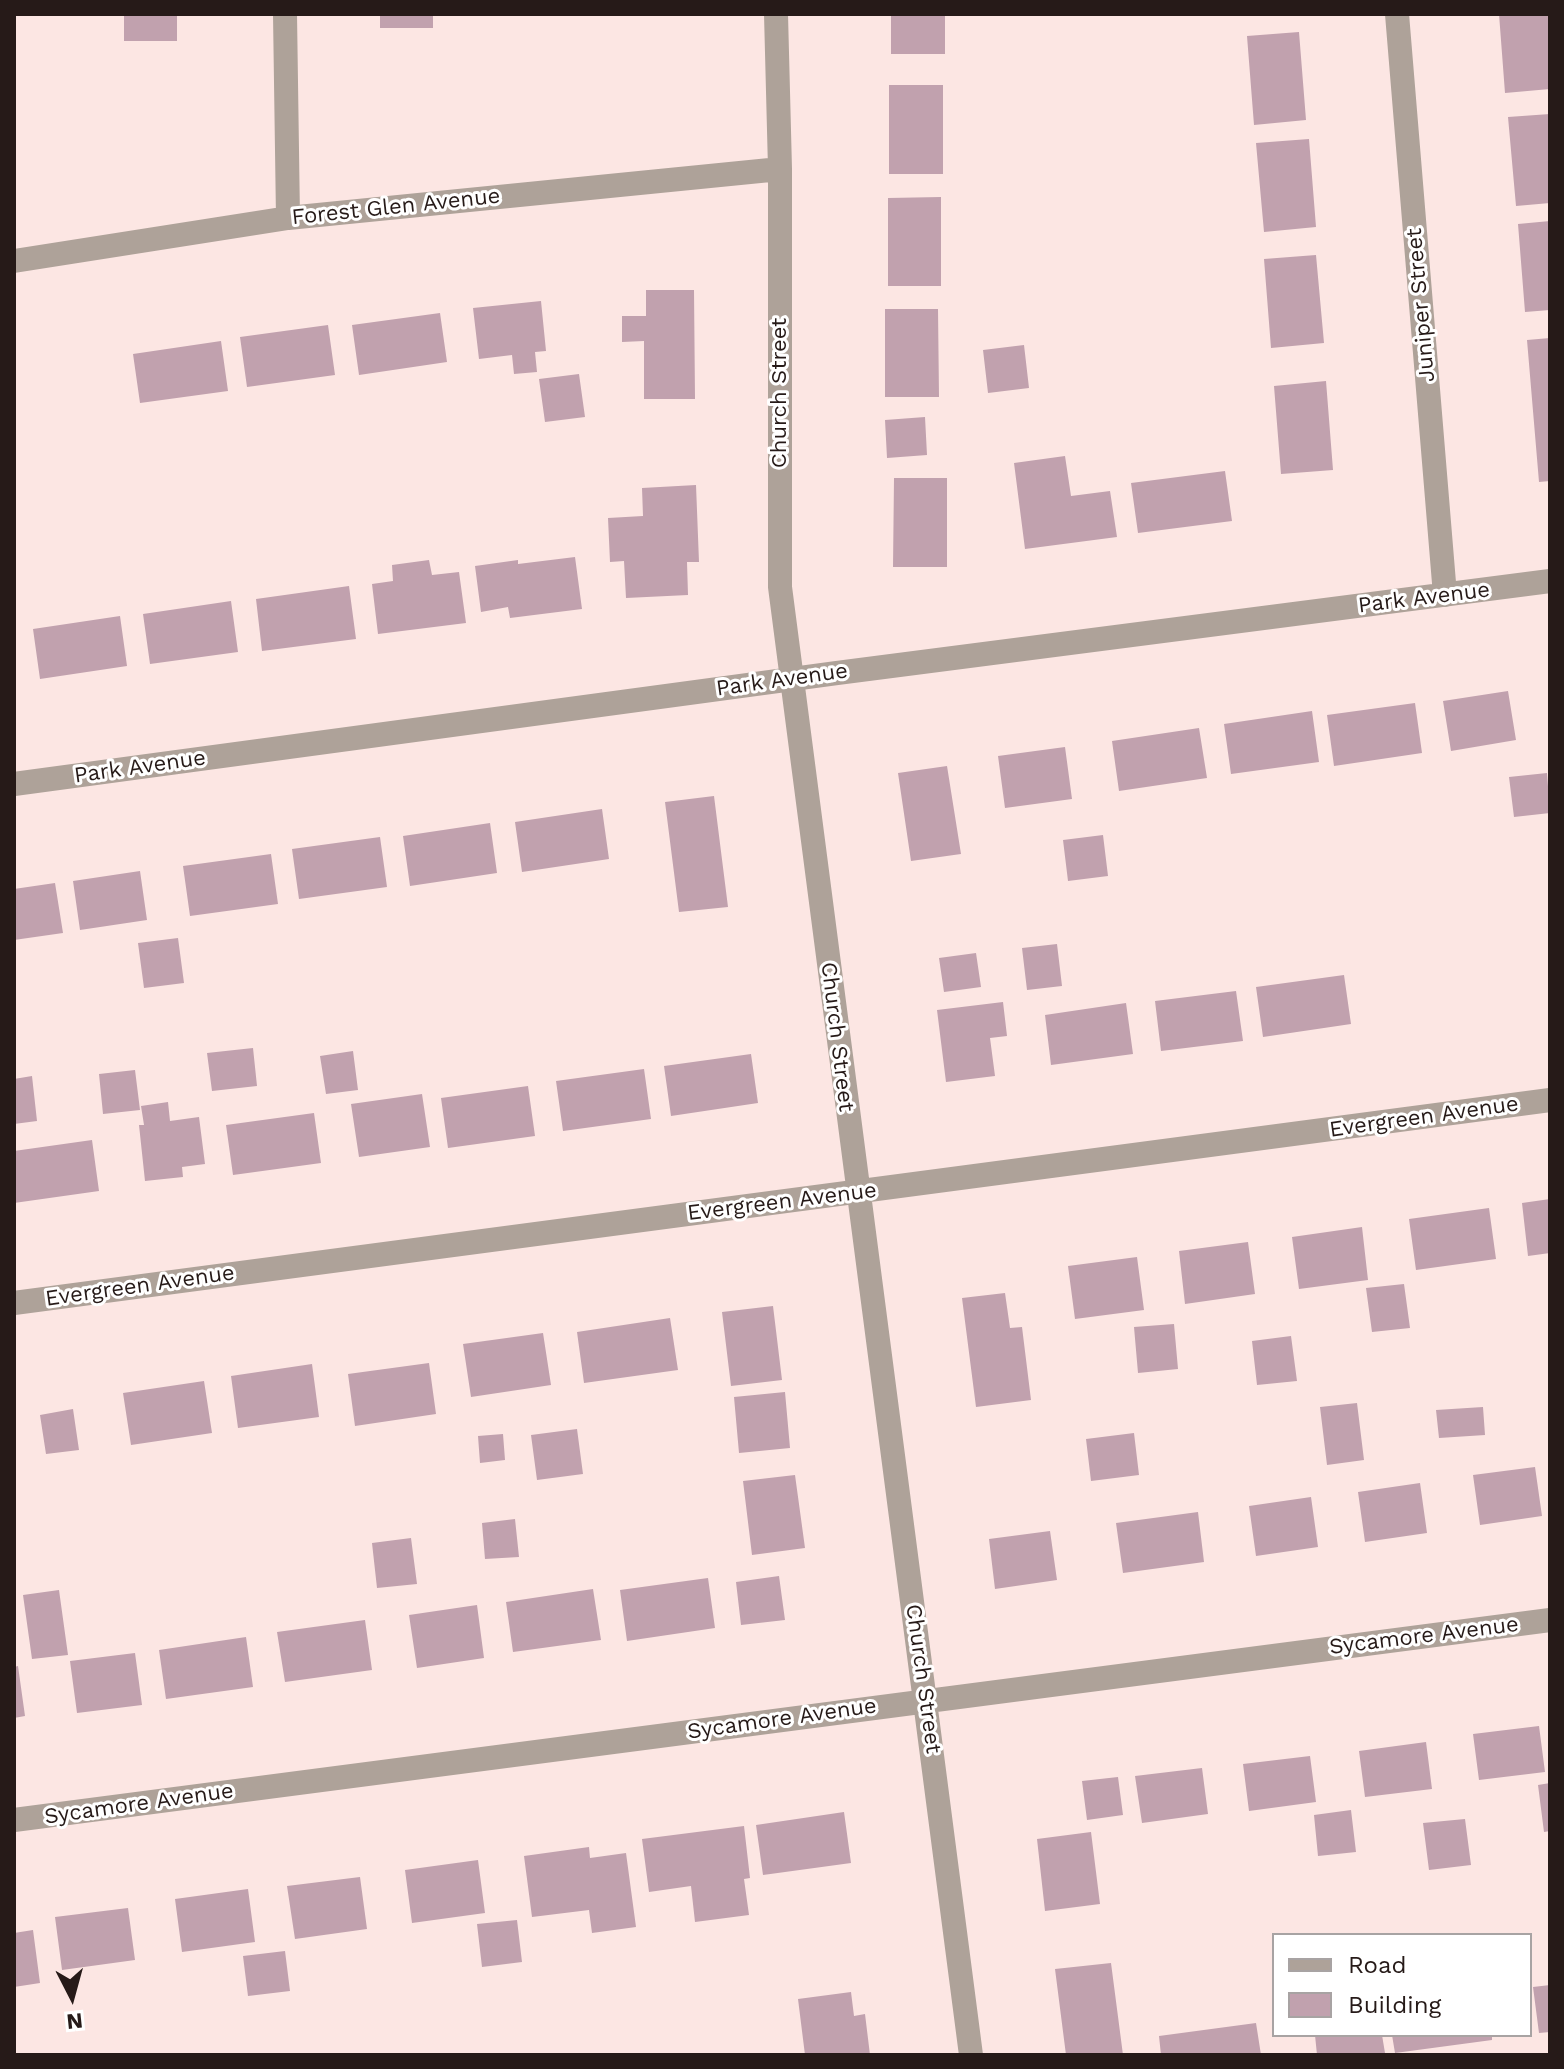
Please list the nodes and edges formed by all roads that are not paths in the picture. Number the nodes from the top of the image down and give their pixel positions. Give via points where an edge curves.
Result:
1 (285, 14) edge
2 (776, 14) edge
3 (1397, 14) edge
4 (780, 169) junction
5 (288, 218) junction
6 (14, 261) edge
7 (1550, 581) edge
8 (1445, 595) junction
9 (791, 680) junction
10 (14, 784) edge
11 (1550, 1100) edge
12 (857, 1192) junction
13 (14, 1303) edge
14 (1550, 1620) edge
15 (925, 1700) junction
16 (14, 1820) edge
17 (971, 2055) edge

1 - 5 street
2 - 4 street, Church Street
3 - 8 street, Juniper Street
4 - 5 street, Forest Glen Avenue
4 - 9 street, Church Street via 780,587
5 - 6 street, Forest Glen Avenue
7 - 8 street, Park Avenue
8 - 9 street, Park Avenue
9 - 10 street, Park Avenue
9 - 12 street, Church Street
11 - 12 street, Evergreen Avenue
12 - 13 street, Evergreen Avenue
12 - 15 street, Church Street
14 - 15 street, Sycamore Avenue
15 - 16 street, Sycamore Avenue
15 - 17 street, Church Street

